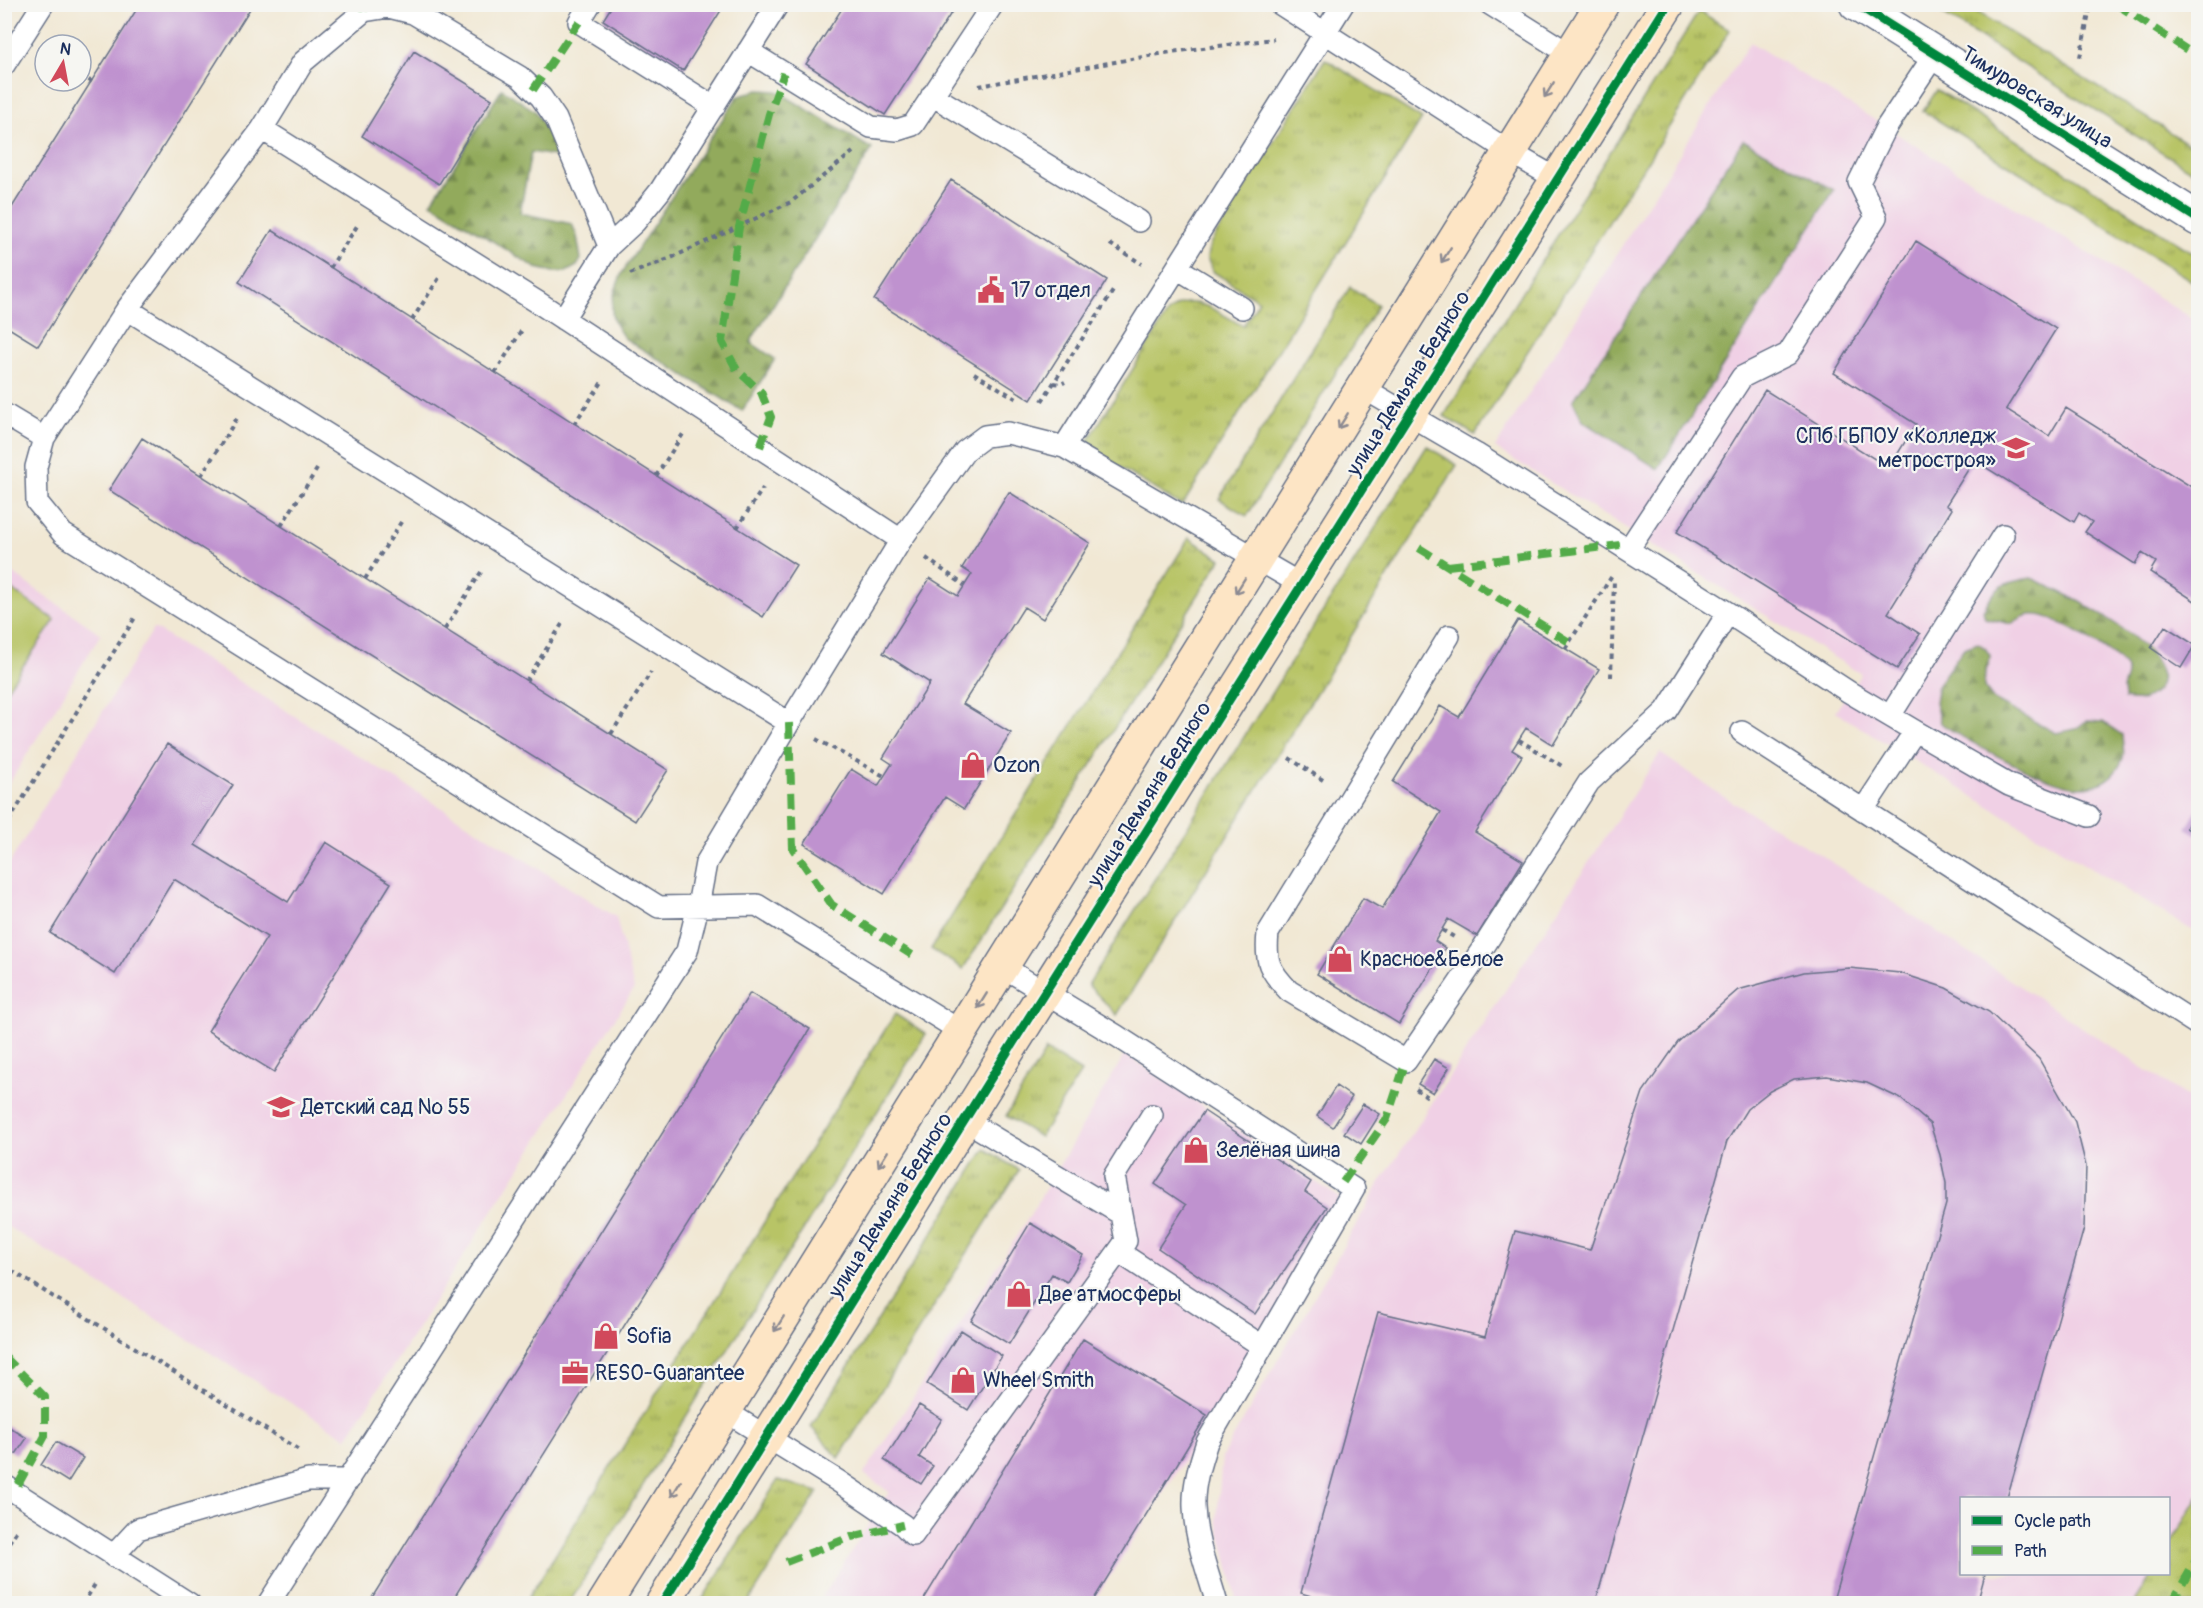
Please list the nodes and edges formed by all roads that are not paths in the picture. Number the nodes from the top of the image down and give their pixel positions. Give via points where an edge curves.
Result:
1 (43, 4) edge
2 (590, 4) edge
3 (778, 4) edge
4 (993, 4) edge
5 (1280, 4) edge
6 (1343, 4) edge
7 (1490, 4) edge
8 (1602, 4) edge
9 (1668, 4) edge
10 (1856, 4) edge
11 (1325, 33) junction
12 (748, 51) junction
13 (1935, 54) junction
14 (1571, 55) junction
15 (4, 65) edge
16 (932, 95) junction
17 (714, 106) junction
18 (262, 129) junction
19 (1510, 152) junction
20 (1557, 179) junction
21 (2199, 219) edge
22 (1139, 221) dead end
23 (609, 246) junction
24 (1177, 268) junction
25 (1242, 308) dead end
26 (127, 309) junction
27 (563, 319) junction
28 (1364, 388) junction
29 (4, 414) edge
30 (1409, 415) junction
31 (44, 438) junction
32 (1064, 447) junction
33 (2003, 535) dead end
34 (902, 540) junction
35 (1628, 550) junction
36 (1257, 559) junction
37 (1302, 585) junction
38 (1728, 613) junction
39 (1449, 636) dead end
40 (1890, 716) junction
41 (789, 723) junction
42 (1915, 731) junction
43 (1742, 732) dead end
44 (1863, 810) junction
45 (2089, 816) dead end
46 (698, 906) junction
47 (1003, 967) junction
48 (1045, 992) junction
49 (2199, 1025) edge
50 (962, 1032) junction
51 (1152, 1115) dead end
52 (965, 1120) junction
53 (1121, 1214) junction
54 (1119, 1252) junction
55 (1262, 1346) junction
56 (725, 1411) junction
57 (766, 1437) junction
58 (349, 1480) junction
59 (4, 1485) edge
60 (113, 1556) junction
61 (190, 1604) edge
62 (268, 1604) edge
63 (604, 1604) edge
64 (662, 1604) edge
65 (1217, 1604) edge

1 - 15 lane
2 - 17 lane via 579,22
3 - 12 lane
4 - 16 lane
5 - 11 lane
6 - 11 lane
7 - 14 lane
8 - 14 street, улица Демьяна Бедного
9 - 20 street, улица Демьяна Бедного
10 - 13 street, Тимуровская улица
11 - 19 lane
11 - 24 lane
12 - 16 lane via 871,127 897,130 913,125
12 - 17 lane
13 - 21 street, Тимуровская улица
13 - 35 lane via 1886,128 1859,182 1876,217 1788,354 1742,376
14 -> 19 street, улица Демьяна Бедного
16 - 22 lane
17 - 23 lane via 660,191
18 - 23 lane via 303,62 364,11 388,7 413,13 520,77 541,98 556,119
18 - 26 lane
18 - 27 lane
19 - 20 lane
19 -> 28 street, улица Демьяна Бедного
20 - 30 street, улица Демьяна Бедного
23 - 27 lane
24 - 25 lane
24 - 32 lane
26 - 31 lane
26 - 41 lane
27 - 34 lane
28 - 30 lane
28 -> 36 street, улица Демьяна Бедного
29 - 31 lane
30 - 35 lane
30 - 37 street, улица Демьяна Бедного
31 - 46 lane via 36,466 37,502 63,534 659,907
32 - 34 lane via 1008,433 986,436 965,451
32 - 36 lane
33 - 40 lane
34 - 41 lane
35 - 38 lane
36 - 37 lane
36 -> 47 street, улица Демьяна Бедного
37 - 48 street, улица Демьяна Бедного
38 - 39 lane via 1666,711 1589,782 1406,1061 1288,991 1274,976 1266,955 1268,933
38 - 40 lane
40 - 42 lane
41 - 46 lane via 706,863
42 - 44 lane
42 - 45 lane via 2009,785
43 - 44 lane
44 - 49 lane
46 - 50 lane via 757,905
46 - 58 lane via 687,951
47 - 48 lane
47 -> 50 street, улица Демьяна Бедного
48 - 52 street, улица Демьяна Бедного
48 - 55 lane via 1354,1189
50 -> 56 street, улица Демьяна Бедного
51 - 53 lane via 1114,1176
52 - 53 lane
52 - 57 street, улица Демьяна Бедного
53 - 54 lane via 1126,1241
54 - 55 lane
54 - 57 lane via 913,1535
55 - 65 lane via 1207,1442 1197,1472 1193,1505 1197,1534
56 - 57 lane
56 -> 63 street, улица Демьяна Бедного
57 - 64 street, улица Демьяна Бедного
58 - 60 lane via 308,1480 138,1529
58 - 62 lane
59 - 60 lane
60 - 61 lane

